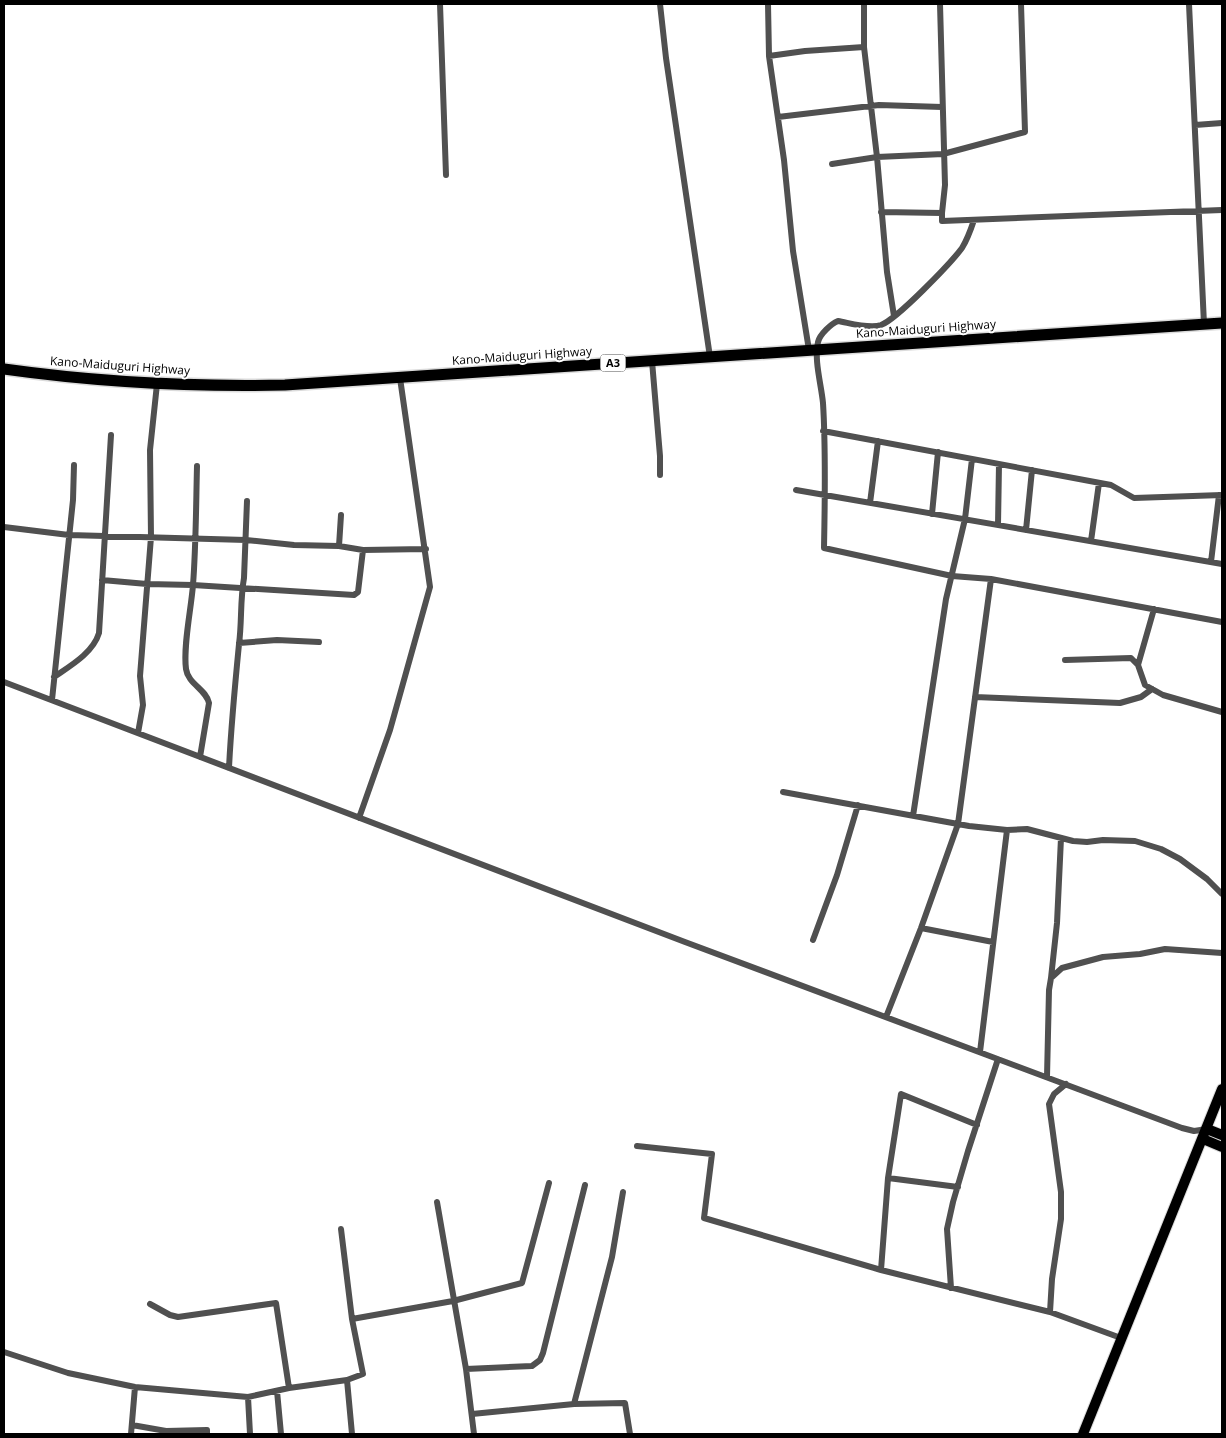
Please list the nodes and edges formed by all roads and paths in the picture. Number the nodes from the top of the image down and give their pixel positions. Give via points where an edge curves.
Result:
1 (440, 4) edge
2 (660, 4) edge
3 (768, 4) edge
4 (864, 4) edge
5 (940, 4) edge
6 (1021, 4) edge
7 (1188, 4) edge
8 (864, 46) junction
9 (769, 56) junction
10 (870, 106) junction
11 (942, 107) junction
12 (778, 117) junction
13 (1222, 123) edge
14 (1195, 125) junction
15 (943, 154) junction
16 (877, 158) junction
17 (832, 164) dead end
18 (446, 175) dead end
19 (1222, 210) edge
20 (881, 212) junction
21 (942, 212) junction
22 (1199, 212) junction
23 (974, 220) junction
24 (894, 316) junction
25 (1222, 323) edge
26 (1204, 324) junction
27 (813, 350) junction
28 (710, 357) junction
29 (652, 361) junction
30 (4, 369) edge
31 (400, 378) junction
32 (157, 384) junction
33 (823, 431) junction
34 (111, 435) dead end
35 (878, 441) junction
36 (938, 452) junction
37 (972, 459) junction
38 (999, 464) junction
39 (74, 465) dead end
40 (197, 466) dead end
41 (1032, 470) junction
42 (660, 475) dead end
43 (1099, 483) junction
44 (796, 490) dead end
45 (825, 495) junction
46 (1220, 495) edge
47 (247, 501) dead end
48 (870, 503) junction
49 (932, 514) junction
50 (341, 515) dead end
51 (965, 519) junction
52 (998, 525) junction
53 (4, 527) edge
54 (1026, 530) junction
55 (69, 535) junction
56 (105, 536) junction
57 (150, 537) junction
58 (196, 538) junction
59 (246, 540) junction
60 (1090, 541) junction
61 (339, 546) junction
62 (426, 549) junction
63 (363, 550) junction
64 (1210, 562) junction
65 (1222, 564) edge
66 (952, 576) junction
67 (991, 579) junction
68 (102, 580) junction
69 (147, 584) junction
70 (193, 585) junction
71 (242, 588) junction
72 (1154, 609) junction
73 (1222, 622) edge
74 (319, 642) dead end
75 (240, 643) junction
76 (1065, 660) dead end
77 (1138, 665) junction
78 (54, 677) junction
79 (4, 682) edge
80 (1152, 689) junction
81 (975, 696) junction
82 (52, 700) junction
83 (1222, 712) edge
84 (138, 733) junction
85 (200, 757) junction
86 (229, 768) junction
87 (783, 792) dead end
88 (858, 805) junction
89 (913, 816) junction
90 (359, 818) junction
91 (958, 824) junction
92 (1006, 830) junction
93 (1061, 838) junction
94 (1222, 894) edge
95 (921, 928) junction
96 (813, 940) dead end
97 (993, 942) junction
98 (1222, 953) edge
99 (1051, 978) junction
100 (886, 1017) junction
101 (980, 1052) junction
102 (998, 1059) junction
103 (1047, 1077) junction
104 (1066, 1084) junction
105 (1222, 1089) edge
106 (977, 1125) junction
107 (1207, 1129) junction
108 (1222, 1135) edge
109 (1203, 1139) junction
110 (638, 1146) dead end
111 (1222, 1146) edge
112 (888, 1178) junction
113 (549, 1183) dead end
114 (585, 1186) dead end
115 (958, 1187) junction
116 (623, 1192) dead end
117 (437, 1202) dead end
118 (342, 1229) dead end
119 (881, 1270) junction
120 (951, 1288) junction
121 (453, 1301) junction
122 (150, 1304) dead end
123 (1050, 1312) junction
124 (352, 1319) junction
125 (1122, 1338) junction
126 (4, 1352) edge
127 (466, 1369) junction
128 (347, 1380) junction
129 (135, 1387) junction
130 (288, 1388) junction
131 (277, 1391) junction
132 (248, 1397) junction
133 (574, 1404) junction
134 (472, 1414) junction
135 (132, 1425) junction
136 (166, 1433) edge
137 (131, 1434) edge
138 (208, 1434) edge
139 (250, 1434) edge
140 (281, 1434) edge
141 (352, 1434) edge
142 (474, 1434) edge
143 (630, 1434) edge
144 (1083, 1434) edge

1 - 18 street
2 - 28 street
3 - 9 street
4 - 8 street
5 - 11 street
6 - 15 street via 1025,132
7 - 14 street
8 - 9 street
8 - 10 street
9 - 12 street
10 - 11 street
10 - 12 street
10 - 16 street
11 - 15 street
12 - 27 street via 793,251
13 - 14 street
14 - 22 street
15 - 16 street
15 - 21 street via 945,185
16 - 17 street
16 - 20 street
19 - 22 street
20 - 21 street
20 - 24 street
21 - 23 street via 942,221
22 - 23 street
22 - 26 street
23 - 24 street via 961,249
24 - 27 street via 881,325 872,326 835,322 821,335
25 - 26 highway, Kano-Maiduguri Highway / A3
26 - 27 highway, Kano-Maiduguri Highway / A3
27 - 28 highway, Kano-Maiduguri Highway / A3
27 - 33 street via 822,402
28 - 29 highway, Kano-Maiduguri Highway / A3
29 - 31 highway, Kano-Maiduguri Highway / A3
29 - 42 street
30 - 32 highway, Kano-Maiduguri Highway / A3
31 - 32 highway, Kano-Maiduguri Highway / A3 via 284,386
31 - 62 street
32 - 57 street via 150,450
33 - 35 street
33 - 45 street
34 - 56 street
35 - 36 street
35 - 48 street
36 - 37 street
36 - 49 street
37 - 38 street
37 - 51 street
38 - 41 street
38 - 52 street
39 - 55 street
40 - 58 street
41 - 43 street
41 - 54 street
43 - 46 street via 1111,485 1134,498
43 - 60 street
44 - 45 street
45 - 48 street
45 - 66 street via 824,548
46 - 64 street
47 - 59 street
48 - 49 street
49 - 51 street
50 - 61 street
51 - 52 street
51 - 66 street
52 - 54 street
53 - 55 street
54 - 60 street
55 - 56 street
55 - 78 street
56 - 57 street
56 - 68 street
57 - 58 street
57 - 69 street
58 - 59 street
58 - 70 street
59 - 61 street
59 - 71 street
60 - 64 street
61 - 63 street
62 - 63 street
62 - 90 street via 430,587 390,730
63 - 71 street via 358,592 354,595
64 - 65 street
66 - 67 street
66 - 89 street
67 - 72 street
67 - 81 street
68 - 69 street
68 - 78 street via 99,633 95,644
69 - 70 street
69 - 84 street via 140,676 144,705
70 - 71 street
70 - 85 street via 186,672 208,697 209,703
71 - 75 street
72 - 73 street
72 - 77 street
74 - 75 street via 277,640
75 - 86 street
76 - 77 street via 1130,658
77 - 80 street via 1145,685
78 - 82 street
79 - 82 street
80 - 81 street via 1141,697 1120,703
80 - 83 street via 1163,696
81 - 91 street
82 - 84 street
84 - 85 street
85 - 86 street
86 - 90 street
87 - 88 street
88 - 89 street
88 - 96 street
89 - 91 street
90 - 100 street
91 - 92 street
91 - 95 street
92 - 93 street via 1026,829
92 - 97 street
93 - 94 street via 1087,842 1135,841 1161,849 1180,859
93 - 99 street
95 - 97 street
95 - 100 street
97 - 101 street
98 - 99 street via 1165,949 1103,957 1062,968
99 - 103 street
100 - 101 street
101 - 102 street
102 - 103 street
102 - 106 street
103 - 104 street
104 - 107 street via 1182,1128
104 - 123 street via 1054,1094 1049,1104 1061,1192
105 - 107 main road
106 - 112 street via 902,1094
106 - 115 street
107 - 108 main road
107 - 109 main road
109 - 111 main road
109 - 125 main road
110 - 119 street via 712,1154 704,1218
112 - 115 street
112 - 119 street
113 - 121 street via 522,1283
114 - 127 street via 540,1360 532,1366
115 - 120 street via 948,1229
116 - 133 street via 612,1257
117 - 121 street
118 - 124 street
119 - 120 street
120 - 123 street
121 - 124 street
121 - 127 street
122 - 130 street via 178,1317 276,1303
123 - 125 street
124 - 128 street via 363,1374
125 - 144 main road
126 - 129 street via 68,1372
127 - 134 street
128 - 130 street
128 - 141 street
129 - 132 street
129 - 135 street
130 - 131 street
131 - 132 street
131 - 140 street
132 - 139 street
133 - 134 street
133 - 143 street via 625,1403
134 - 142 street
135 - 136 street
135 - 137 street
136 - 138 street via 208,1430

